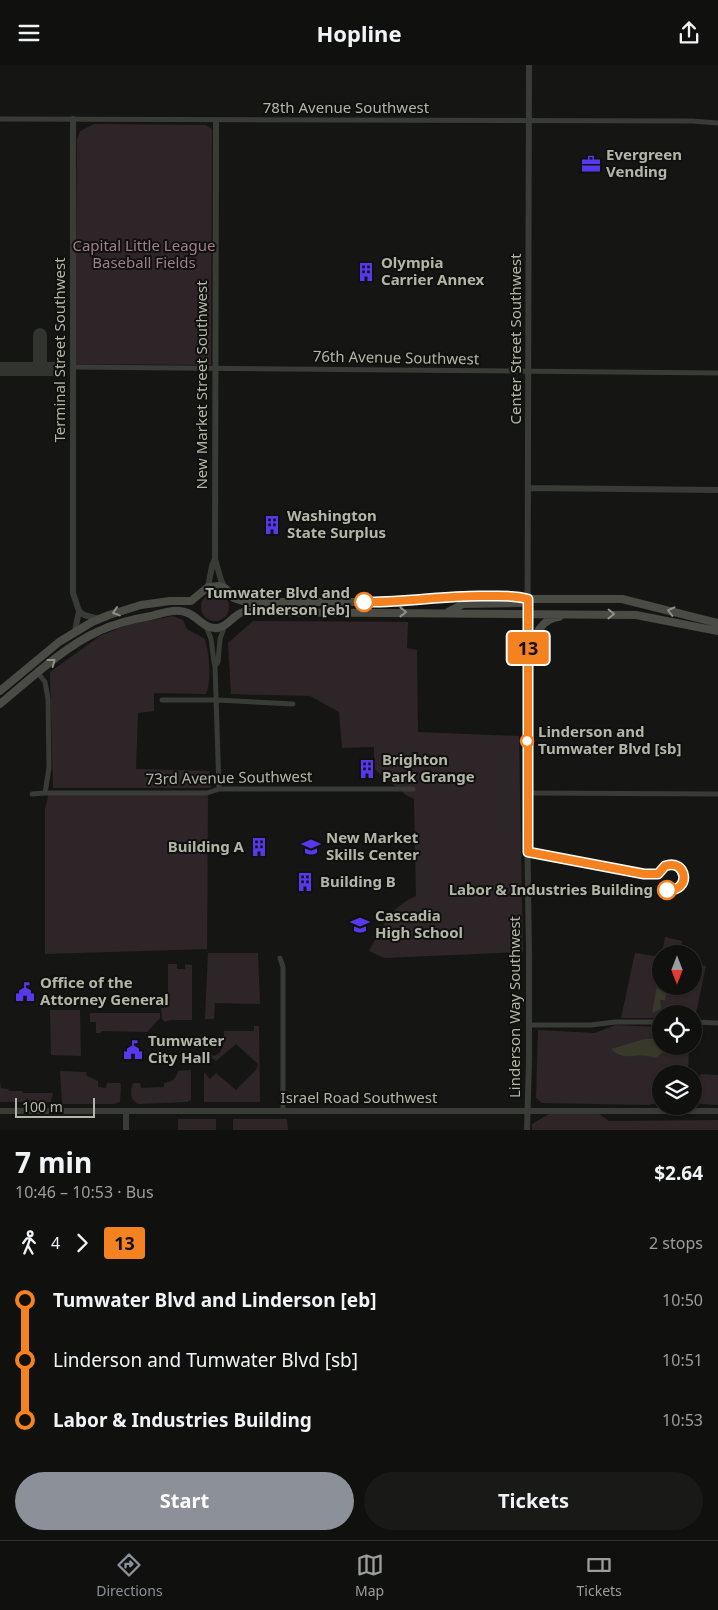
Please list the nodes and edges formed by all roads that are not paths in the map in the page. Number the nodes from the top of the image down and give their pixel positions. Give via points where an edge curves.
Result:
1 (529, 65) edge
2 (0, 119) edge
3 (73, 119) junction
4 (216, 121) junction
5 (528, 121) junction
6 (718, 123) edge
7 (73, 367) junction
8 (214, 369) junction
9 (528, 372) junction
10 (718, 373) edge
11 (528, 488) junction
12 (718, 490) edge
13 (215, 559) junction
14 (208, 587) junction
15 (225, 588) junction
16 (198, 596) junction
17 (234, 598) junction
18 (528, 599) junction
19 (79, 611) junction
20 (446, 613) junction
21 (528, 613) junction
22 (562, 614) junction
23 (197, 618) junction
24 (233, 618) junction
25 (99, 619) junction
26 (718, 623) edge
27 (225, 625) junction
28 (206, 626) junction
29 (75, 631) junction
30 (718, 631) edge
31 (528, 644) junction
32 (215, 666) junction
33 (38, 673) junction
34 (0, 691) edge
35 (162, 700) dead end
36 (217, 700) junction
37 (0, 704) edge
38 (294, 704) dead end
39 (219, 789) junction
40 (412, 789) dead end
41 (45, 793) junction
42 (527, 793) junction
43 (32, 794) dead end
44 (718, 794) edge
45 (280, 958) dead end
46 (652, 1022) edge
47 (702, 1022) edge
48 (718, 1023) edge
49 (529, 1025) junction
50 (527, 1110) junction
51 (0, 1111) edge
52 (126, 1111) junction
53 (283, 1111) junction
54 (718, 1111) edge
55 (126, 1130) edge
56 (527, 1130) edge

1 - 5 street, Center Street Southwest
2 - 3 street, 78th Avenue Southwest
3 - 4 street, 78th Avenue Southwest
3 - 7 street, Terminal Street Southwest
4 - 5 street, 78th Avenue Southwest
4 - 8 street, New Market Street Southwest
5 - 6 street, 78th Avenue Southwest
5 - 9 street, Center Street Southwest
7 - 8 street, 76th Avenue Southwest
7 - 19 street, Terminal Street Southwest via 73,593
8 - 9 street, 76th Avenue Southwest
8 - 13 street, New Market Street Southwest
9 - 10 street, 76th Avenue Southwest
9 - 11 street, Center Street Southwest
11 - 12 street
11 - 18 street, Center Street Southwest
13 - 14 street, New Market Street Southwest
13 - 15 street, New Market Street Southwest
14 - 15 main road
14 - 16 main road
15 - 17 main road
16 - 23 main road
16 -> 25 main road via 188,601 130,608
17 - 18 main road via 248,603 407,602 462,595
17 - 24 main road
18 - 20 main road via 520,603 463,604
18 - 21 street, Center Street Southwest
26 -> 18 main road via 622,599
19 - 25 street
19 - 29 street, Terminal Street Southwest
20 - 21 main road
24 -> 20 main road via 243,612
21 - 22 main road
21 - 31 street, Linderson Way Southwest
22 -> 30 main road via 636,615
22 - 31 main road via 542,624
23 - 28 main road
33 -> 23 main road via 98,631 123,621 174,610 186,611
24 - 27 main road
25 - 29 main road
27 - 28 main road
27 - 32 street
28 - 32 street
29 - 34 main road
31 - 42 street, Linderson Way Southwest
32 - 36 street
33 - 37 main road
33 - 41 street via 45,682 48,699 49,768
35 - 36 street
36 - 38 street
36 - 39 street
39 - 40 street, 73rd Avenue Southwest
39 - 41 street, 73rd Avenue Southwest via 207,793
41 - 43 street, 73rd Avenue Southwest
42 - 44 street
42 - 49 street, Linderson Way Southwest
45 - 53 street via 283,967
46 - 49 street
47 - 48 street
49 - 50 street, Linderson Way Southwest
50 - 53 street, Israel Road Southwest
50 - 54 street, Israel Road Southwest
50 - 56 street, Linderson Way Southwest
51 - 52 street, Israel Road Southwest
52 - 53 street, Israel Road Southwest
52 - 55 street

